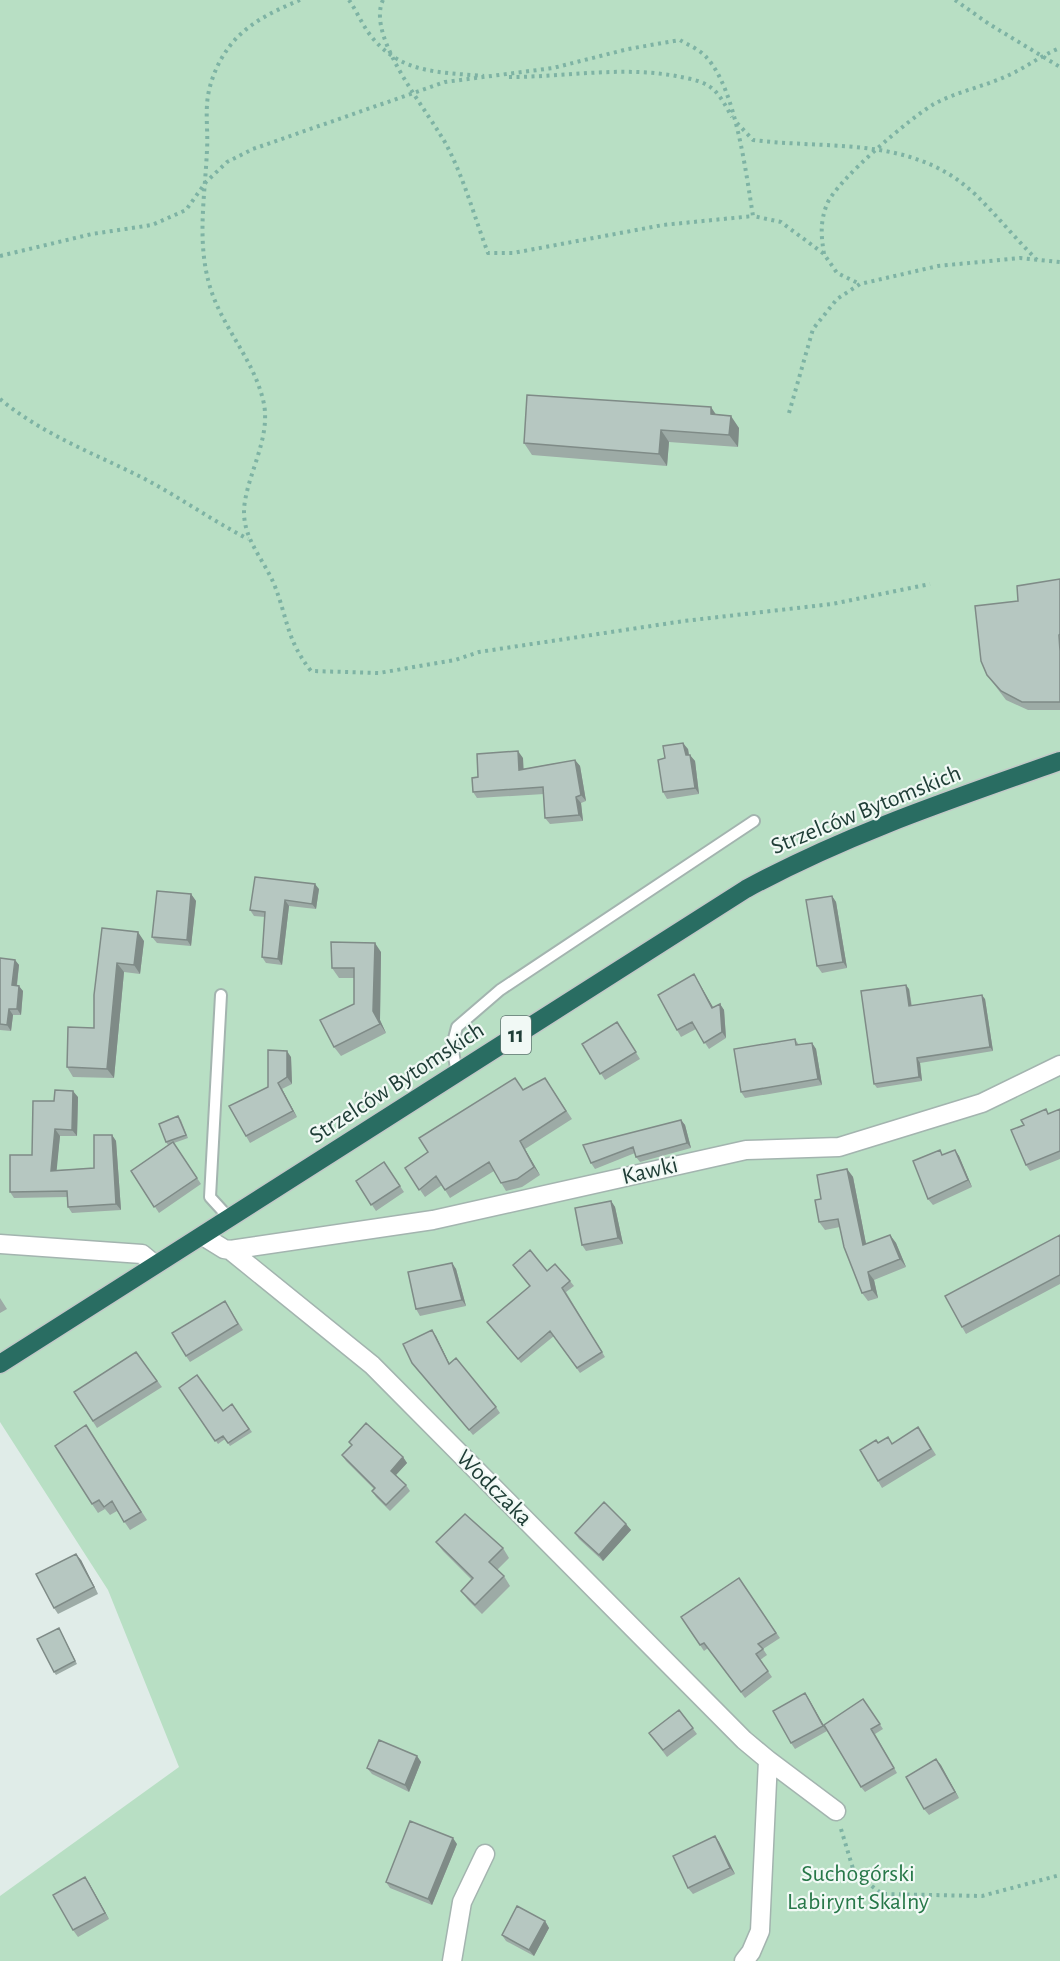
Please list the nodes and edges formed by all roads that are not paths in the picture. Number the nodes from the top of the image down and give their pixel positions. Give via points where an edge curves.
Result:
1 (1060, 761) edge
2 (754, 822) dead end
3 (221, 994) dead end
4 (1060, 1065) edge
5 (457, 1073) junction
6 (230, 1219) junction
7 (203, 1236) junction
8 (0, 1244) edge
9 (230, 1250) junction
10 (154, 1264) junction
11 (0, 1364) edge
12 (768, 1760) junction
13 (836, 1811) road end
14 (485, 1854) dead end
15 (453, 1961) edge
16 (744, 1961) edge

1 - 5 highway, Strzelców Bytomskich / 11 via 859,834 784,868 699,916
2 - 5 lane via 500,990 457,1027 452,1047
3 - 6 lane via 210,1197
4 - 9 street, Kawki via 982,1103 839,1147 746,1150 433,1220
5 - 6 highway, Strzelców Bytomskich / 11
6 - 7 highway, Strzelców Bytomskich / 11
7 - 9 street, Wodczaka
7 - 10 highway, Strzelców Bytomskich / 11
8 - 10 street via 142,1254
9 - 12 street, Wodczaka via 372,1365
10 - 11 highway, Strzelców Bytomskich / 11
12 - 13 street, Wodczaka
12 - 16 street via 760,1930
14 - 15 street via 462,1902

